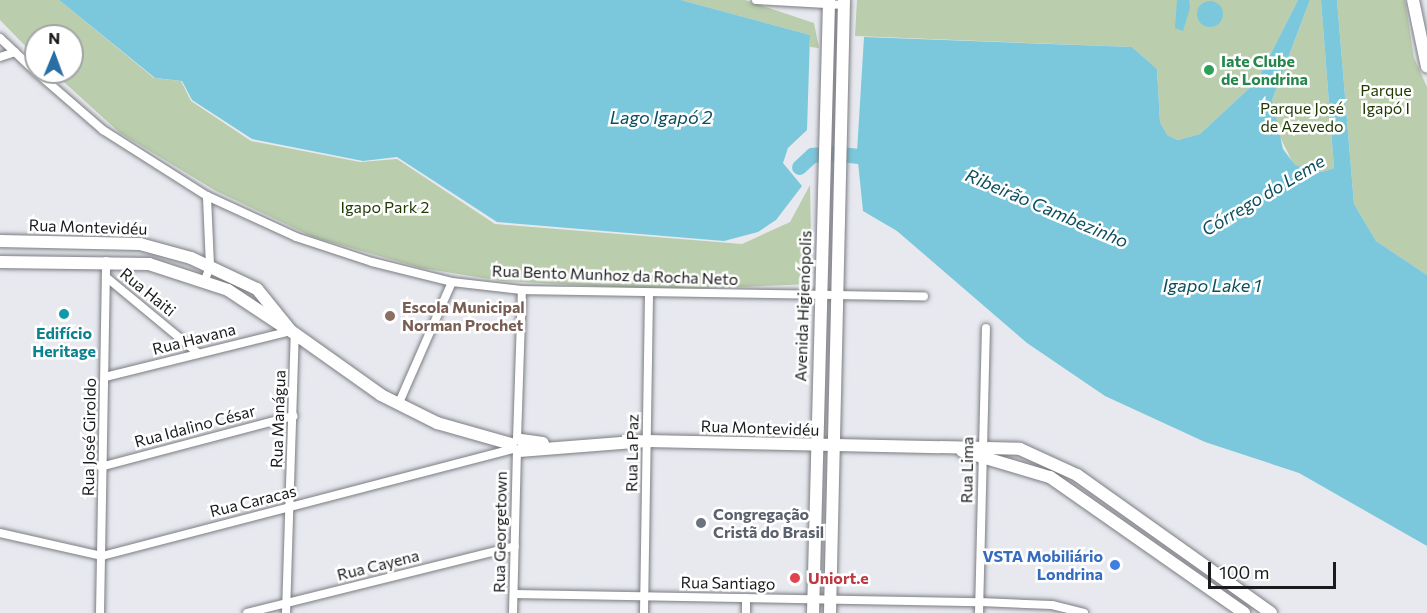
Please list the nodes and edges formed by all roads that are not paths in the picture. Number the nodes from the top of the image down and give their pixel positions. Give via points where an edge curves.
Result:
1 (756, 0) edge
2 (1413, 0) edge
3 (829, 2) edge
4 (844, 2) edge
5 (0, 38) edge
6 (15, 52) junction
7 (0, 57) edge
8 (24, 61) edge
9 (1427, 67) edge
10 (50, 84) edge
11 (207, 196) junction
12 (0, 242) edge
13 (106, 261) junction
14 (0, 262) edge
15 (210, 266) junction
16 (106, 277) junction
17 (205, 280) junction
18 (452, 282) junction
19 (522, 290) junction
20 (649, 294) junction
21 (818, 295) junction
22 (837, 296) junction
23 (924, 296) dead end
24 (986, 328) dead end
25 (293, 333) junction
26 (198, 353) junction
27 (105, 377) junction
28 (398, 405) junction
29 (293, 416) junction
30 (647, 441) junction
31 (516, 446) junction
32 (817, 446) junction
33 (833, 448) junction
34 (1024, 450) junction
35 (983, 452) junction
36 (1021, 465) junction
37 (104, 466) junction
38 (290, 506) junction
39 (0, 533) edge
40 (516, 546) junction
41 (102, 556) junction
42 (1199, 562) junction
43 (1190, 574) junction
44 (514, 594) junction
45 (644, 597) junction
46 (746, 598) junction
47 (814, 600) junction
48 (830, 600) junction
49 (980, 602) junction
50 (286, 603) junction
51 (100, 613) edge
52 (248, 613) edge
53 (286, 613) edge
54 (513, 613) edge
55 (644, 613) edge
56 (746, 613) edge
57 (813, 613) edge
58 (830, 613) edge
59 (979, 613) edge
60 (1084, 613) edge
61 (1244, 613) edge
62 (1271, 613) edge

1 - 3 street
2 - 9 street
3 - 4 street
3 - 21 street, Avenida Higienópolis
4 - 22 street, Avenida Higienópolis
5 - 6 street, Rua Bento Munhoz da Rocha Neto
6 - 7 street
6 - 8 street, Rua Bento Munhoz da Rocha Neto
10 - 11 street, Rua Bento Munhoz da Rocha Neto via 103,130
11 - 15 street
11 - 18 street, Rua Bento Munhoz da Rocha Neto via 296,237
12 - 15 street, Rua Montevidéu via 140,244
13 - 14 street
13 - 16 street, Rua José Giroldo
13 - 17 street via 149,264
15 - 17 street
15 - 25 street, Rua Montevidéu via 257,289
16 - 26 street, Rua Haiti
16 - 27 street, Rua José Giroldo
17 - 25 street
18 - 19 street, Rua Bento Munhoz da Rocha Neto
18 - 28 street
19 - 20 street, Rua Bento Munhoz da Rocha Neto
19 - 31 street, Rua Georgetown
20 - 21 street, Rua Bento Munhoz da Rocha Neto
20 - 30 street, Rua La Paz
21 - 22 street, Rua Bento Munhoz da Rocha Neto
21 - 32 street, Avenida Higienópolis
22 - 23 street
22 - 33 street, Avenida Higienópolis
24 - 35 street, Rua Lima
25 - 26 street, Rua Havana
25 - 28 street, Rua Montevidéu
25 - 29 street, Rua Manágua
26 - 27 street, Rua Havana
27 - 37 street, Rua José Giroldo
28 - 31 street, Rua Montevidéu via 437,423
29 - 37 street, Rua Idalino César
29 - 38 street, Rua Manágua
30 - 31 street, Rua Montevidéu
30 - 32 street, Rua Montevidéu
30 - 45 street, Rua La Paz
31 - 38 street, Rua Caracas
31 - 40 street, Rua Georgetown
32 - 33 street, Rua Montevidéu
32 - 47 street, Avenida Higienópolis
33 - 35 street, Rua Montevidéu
33 - 48 street, Avenida Higienópolis
34 - 35 street
34 - 36 street
34 - 42 street via 1062,465
35 - 36 street
35 - 49 street, Rua Lima
36 - 43 street via 1078,495
37 - 41 street, Rua José Giroldo
38 - 41 street, Rua Caracas
38 - 50 street, Rua Manágua
39 - 41 street, Rua Caracas
40 - 44 street, Rua Georgetown
40 - 50 street, Rua Cayena
41 - 51 street, Rua José Giroldo
42 - 43 street
42 - 62 street
43 - 61 street
44 - 45 street, Rua Santiago
44 - 54 street, Rua Georgetown
45 - 46 street, Rua Santiago
45 - 55 street, Rua La Paz
46 - 47 street, Rua Santiago
46 - 56 street
47 - 48 street, Rua Santiago
47 - 57 street, Avenida Higienópolis
48 - 49 street, Rua Santiago
48 - 58 street, Avenida Higienópolis
49 - 59 street, Rua Lima
49 - 60 street, Rua Santiago via 1052,605
50 - 52 street, Rua Cayena
50 - 53 street, Rua Manágua

